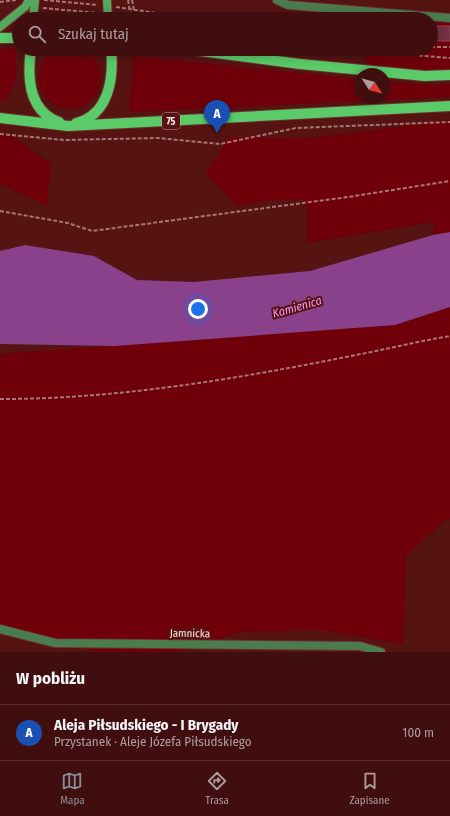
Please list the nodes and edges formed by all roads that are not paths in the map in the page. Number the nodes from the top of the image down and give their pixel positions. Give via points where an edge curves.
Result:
1 (29, 0) edge
2 (277, 0) edge
3 (36, 2) edge
4 (338, 4) edge
5 (19, 12) edge
6 (34, 12) edge
7 (402, 12) edge
8 (438, 16) edge
9 (12, 17) edge
10 (450, 18) edge
11 (0, 27) edge
12 (0, 38) edge
13 (12, 38) edge
14 (30, 56) edge
15 (111, 56) edge
16 (239, 56) edge
17 (450, 75) edge
18 (450, 106) edge
19 (0, 118) edge
20 (68, 126) junction
21 (0, 629) edge
22 (214, 648) edge
23 (381, 652) edge

1 - 5 street
2 - 4 street via 288,5
3 - 6 street
4 - 7 street
8 - 10 street
9 - 11 street
12 - 13 main road
14 - 20 main road via 29,76 36,104 41,112
15 - 20 main road via 110,90 102,104 81,122
16 - 17 main road via 425,76
18 - 20 main road, 75
19 - 20 main road, 75
21 - 22 street, Jamnicka via 55,643
22 - 23 street, Jamnicka via 360,646

